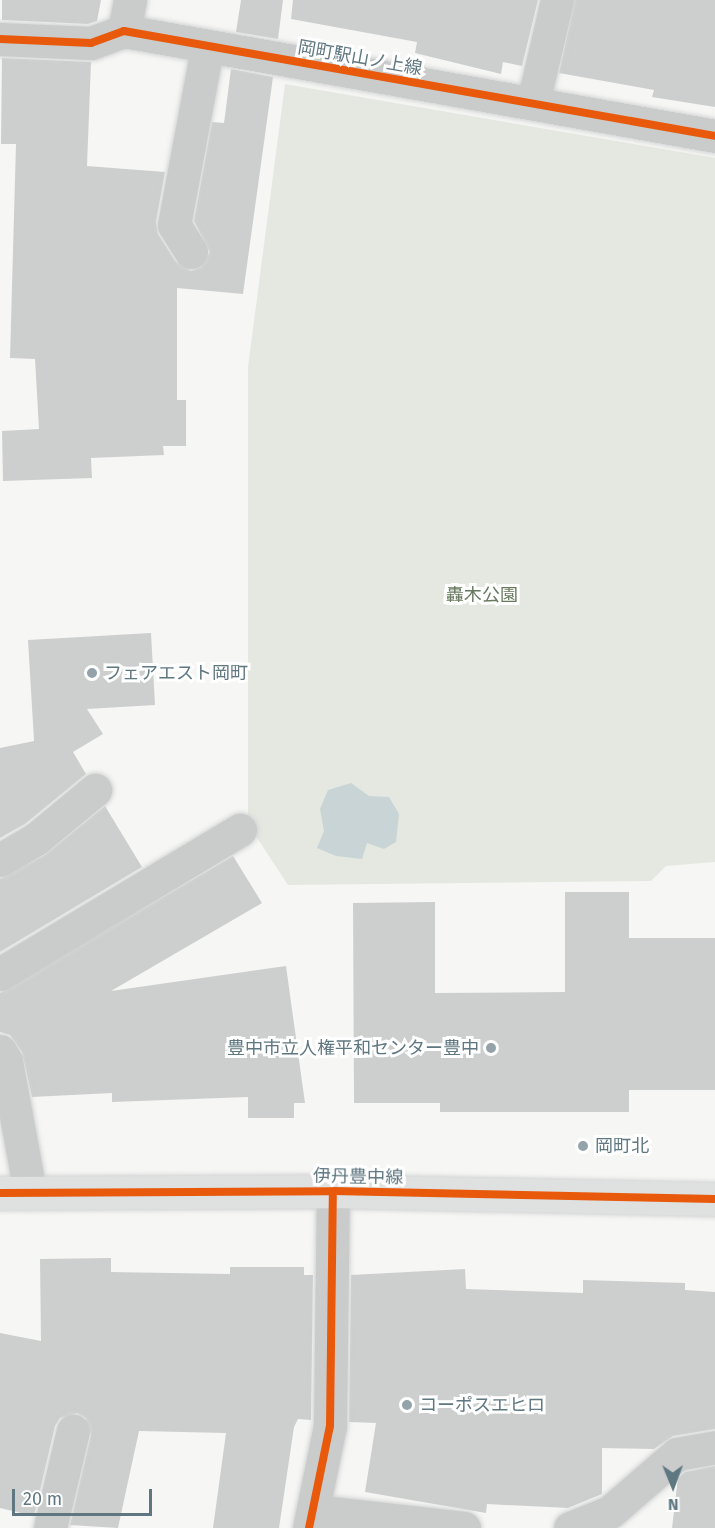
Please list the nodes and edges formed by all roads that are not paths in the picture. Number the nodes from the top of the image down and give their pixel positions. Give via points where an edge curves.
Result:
1 (557, 0) edge
2 (127, 16) edge
3 (0, 39) edge
4 (207, 48) junction
5 (533, 103) junction
6 (715, 136) edge
7 (191, 252) dead end
8 (95, 790) dead end
9 (240, 830) dead end
10 (0, 860) edge
11 (0, 974) edge
12 (0, 1051) edge
13 (333, 1191) junction
14 (15, 1193) edge
15 (715, 1199) edge
16 (73, 1431) dead end
17 (715, 1447) edge
18 (311, 1520) edge
19 (50, 1528) edge
20 (464, 1528) edge
21 (570, 1528) edge

1 - 5 street
2 - 3 street, 岡町駅山ノ上線 via 91,43
2 - 4 street, 岡町駅山ノ上線
4 - 5 street, 岡町駅山ノ上線
4 - 7 street via 174,225
5 - 6 street, 岡町駅山ノ上線
8 - 10 street via 36,839
9 - 11 street
12 - 14 street via 6,1061
13 - 14 main road, 伊丹豊中線
13 - 15 main road, 伊丹豊中線
13 - 18 street via 330,1426
16 - 19 street
17 - 21 street via 677,1454 610,1512
18 - 20 street

